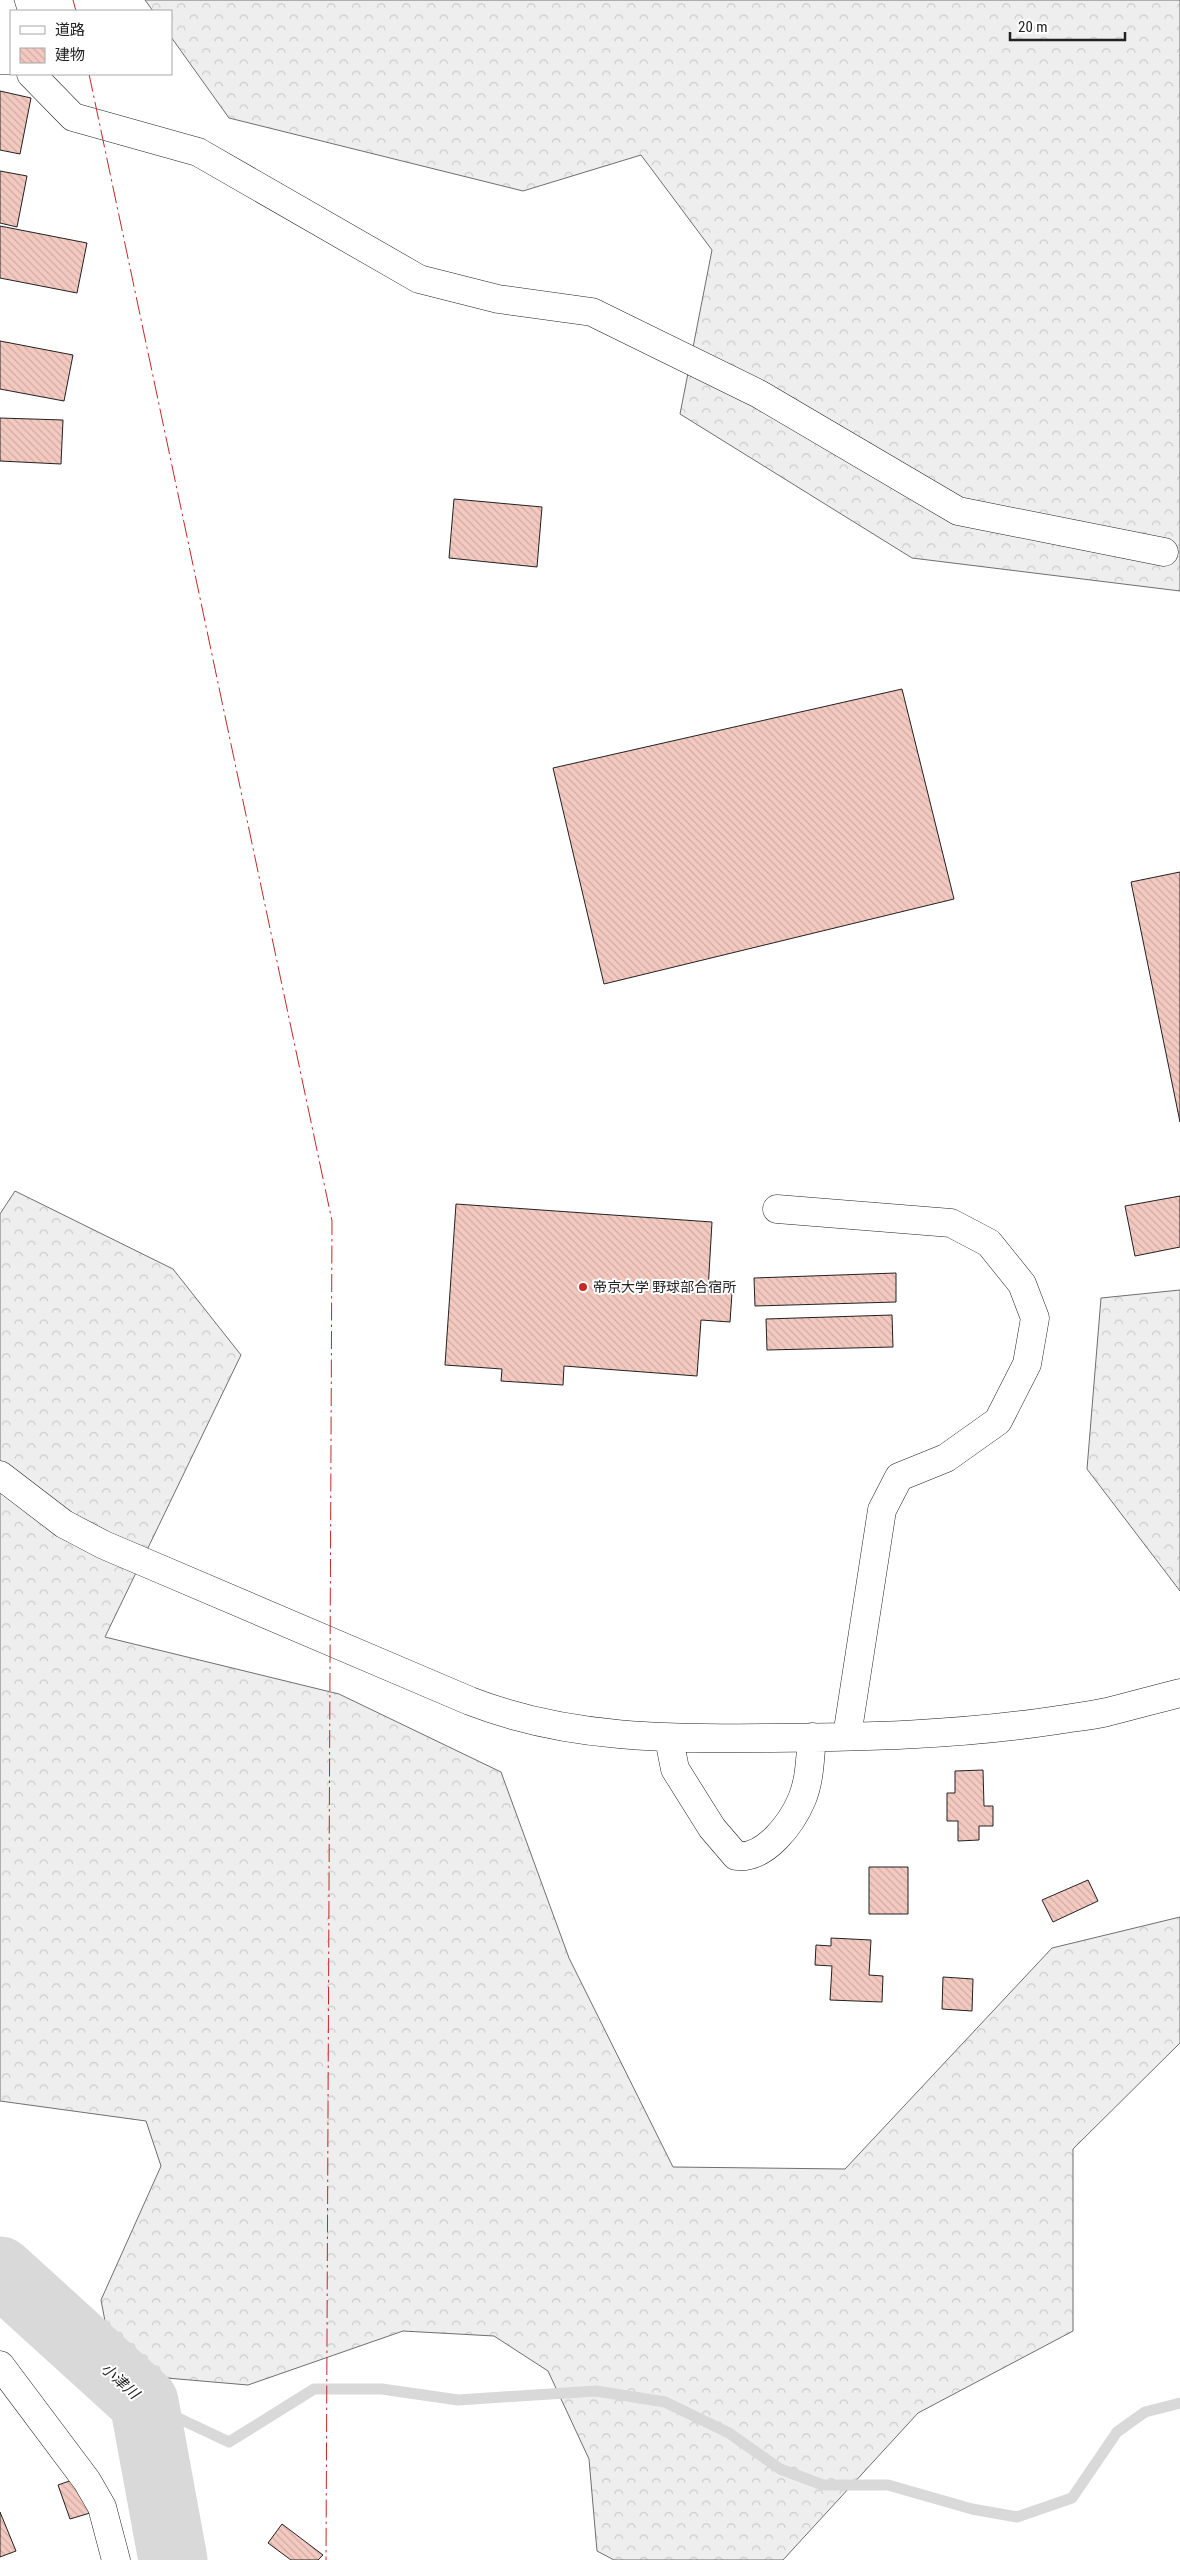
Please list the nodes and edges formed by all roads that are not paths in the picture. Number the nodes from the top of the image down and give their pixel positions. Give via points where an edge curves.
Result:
1 (0, 4) edge
2 (10, 36) edge
3 (32, 75) edge
4 (1164, 552) dead end
5 (777, 1209) dead end
6 (0, 1475) edge
7 (1180, 1693) edge
8 (847, 1736) junction
9 (812, 1737) junction
10 (669, 1738) junction
11 (0, 2365) edge
12 (116, 2560) edge

1 - 2 street
3 - 4 street via 73,117 198,152 419,279 498,299 592,312 759,394 958,511
5 - 8 street via 951,1223 989,1243 1022,1284 1035,1318 1026,1364 998,1420 946,1458 899,1477 882,1510
6 - 10 street via 64,1524 104,1545 470,1701 507,1715 546,1724 606,1734
7 - 8 street via 1106,1712 994,1729
8 - 9 street
9 - 10 street
9 - 10 street via 803,1798 783,1830 766,1847 746,1858 736,1856 712,1828 675,1769
11 - 12 street via 87,2481 102,2507

